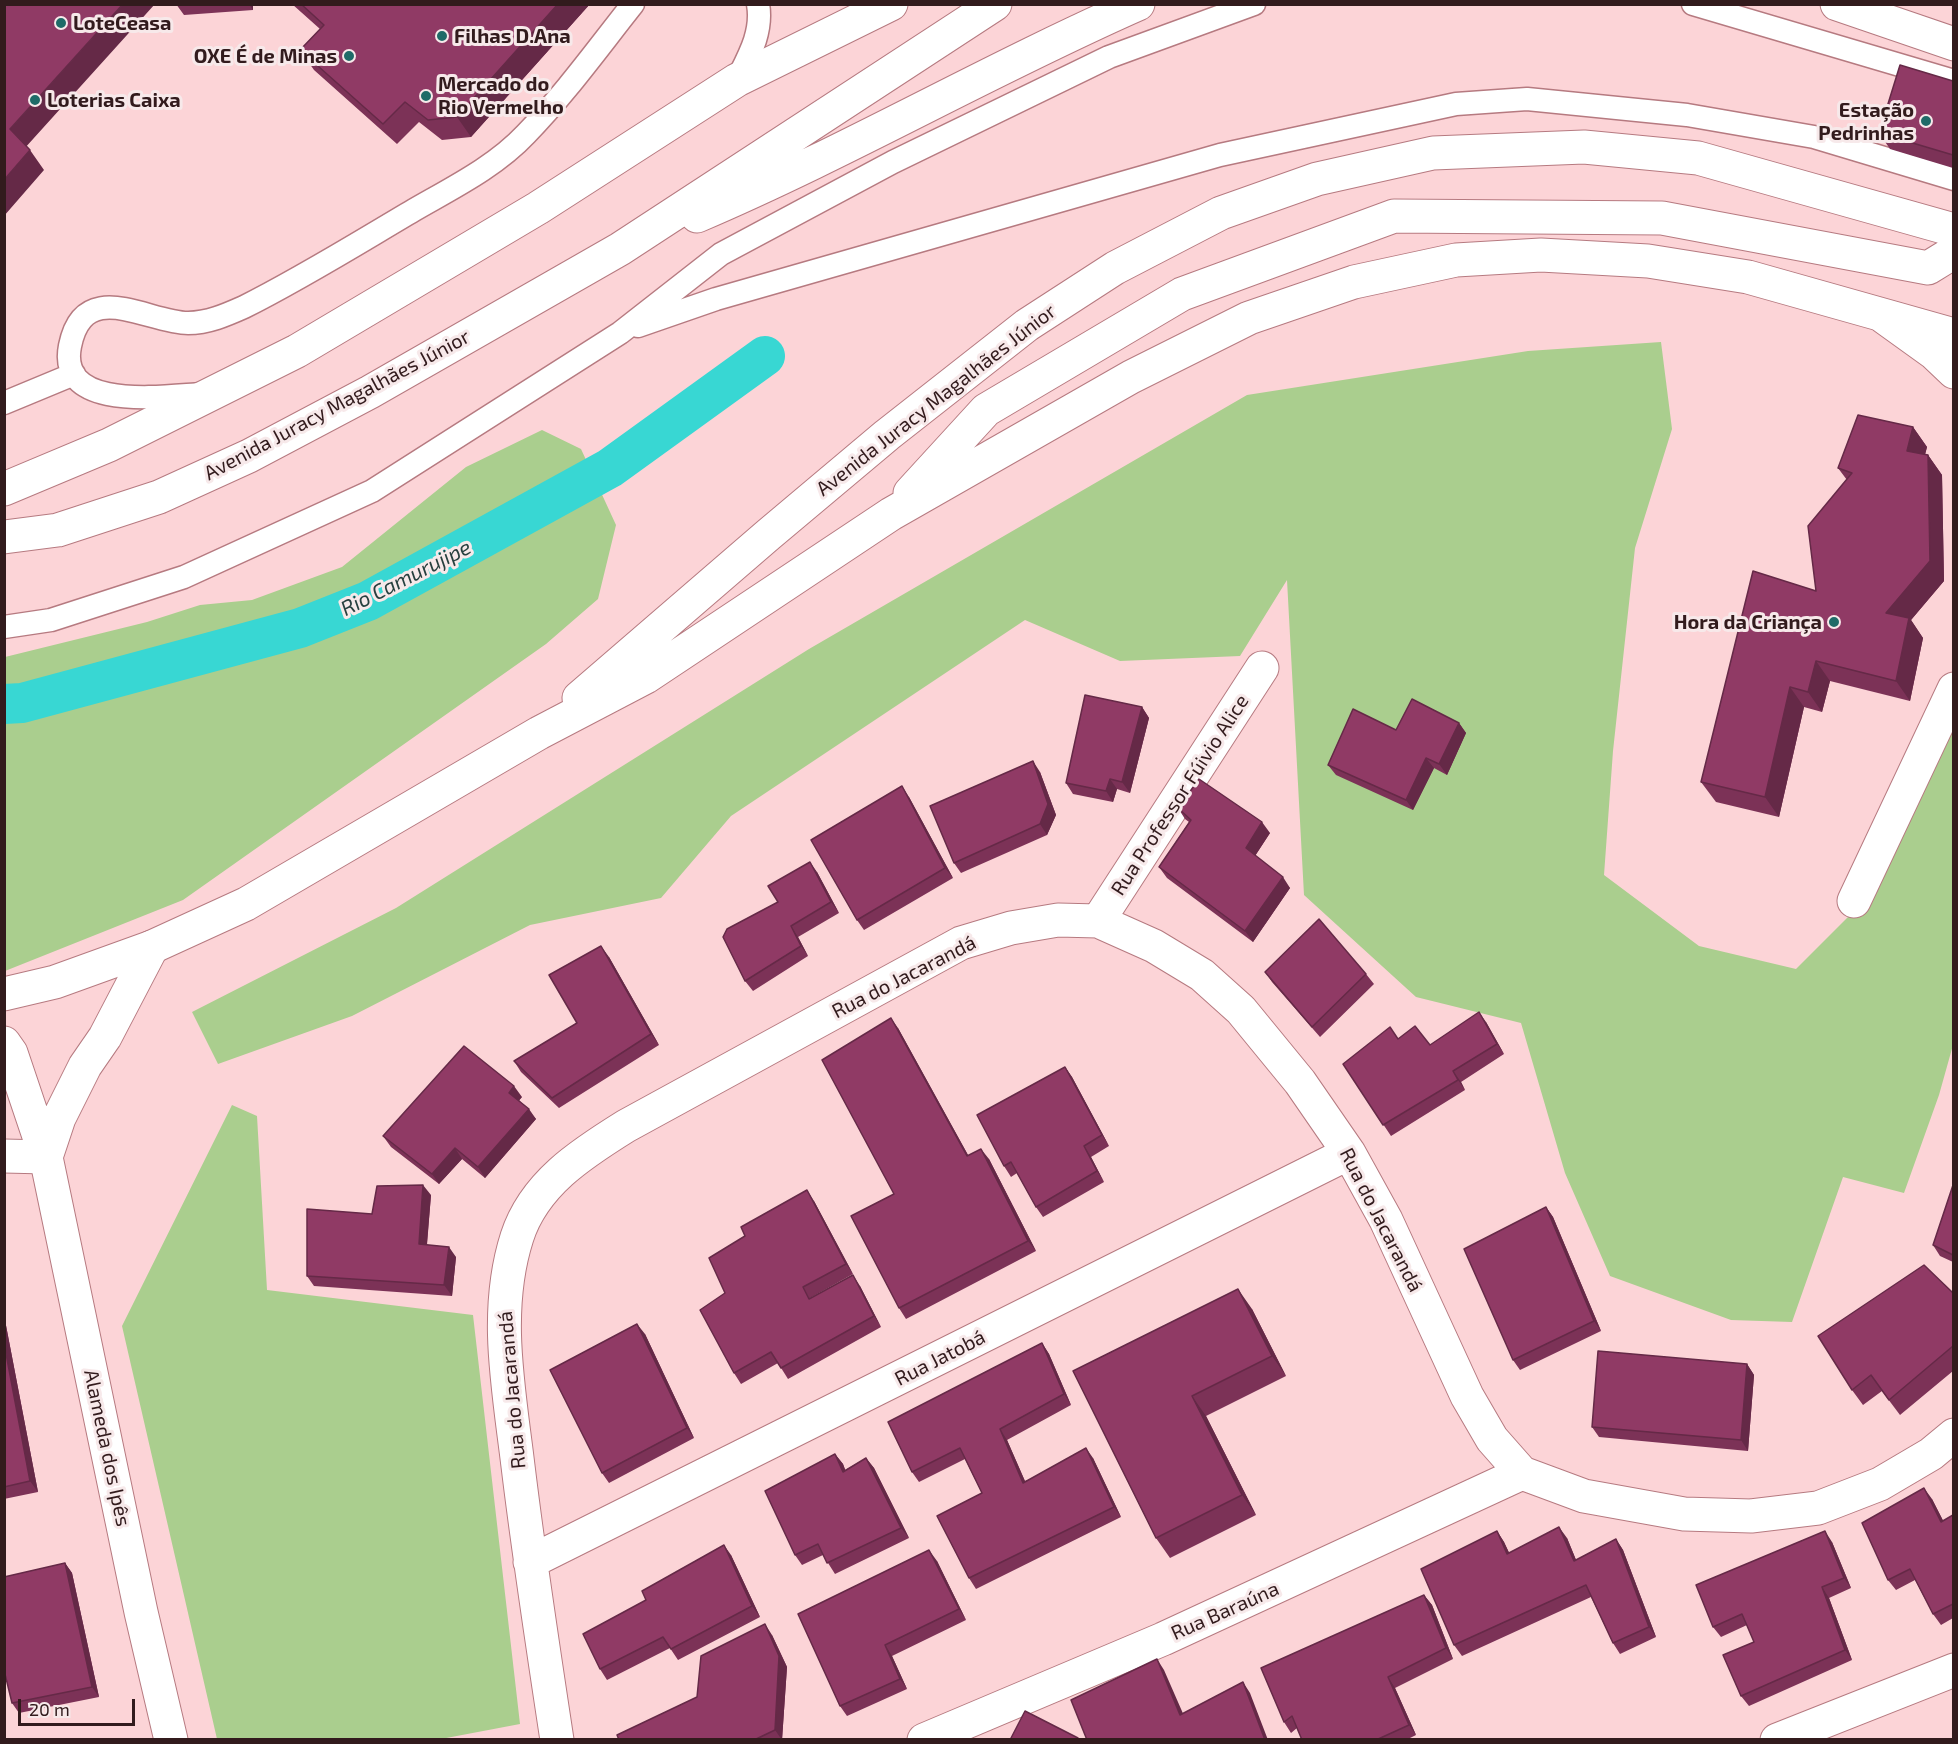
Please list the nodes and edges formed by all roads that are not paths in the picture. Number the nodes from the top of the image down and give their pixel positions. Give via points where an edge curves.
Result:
1 (633, 4) edge
2 (758, 4) edge
3 (891, 4) edge
4 (995, 4) edge
5 (1138, 4) edge
6 (1693, 4) edge
7 (1836, 4) edge
8 (1254, 5) edge
9 (1953, 44) edge
10 (737, 81) junction
11 (1953, 81) edge
12 (1953, 179) edge
13 (1953, 230) edge
14 (620, 249) junction
15 (1953, 252) edge
16 (1878, 313) junction
17 (620, 333) junction
18 (1953, 336) edge
19 (1953, 372) edge
20 (74, 374) junction
21 (218, 394) junction
22 (4, 403) edge
23 (4, 489) edge
24 (891, 514) junction
25 (4, 537) edge
26 (4, 627) edge
27 (1262, 668) dead end
28 (1953, 689) edge
29 (539, 733) junction
30 (1854, 901) dead end
31 (1098, 921) junction
32 (152, 947) junction
33 (4, 994) edge
34 (4, 1043) edge
35 (1349, 1154) junction
36 (4, 1156) edge
37 (46, 1157) junction
38 (1953, 1435) edge
39 (1521, 1473) junction
40 (530, 1562) junction
41 (1953, 1670) edge
42 (171, 1740) edge
43 (557, 1740) edge
44 (924, 1740) edge
45 (1777, 1740) edge

1 - 20 lane via 526,135 493,162 230,314 186,323 125,307 101,308 84,318 72,333 69,354
2 - 10 lane via 755,44
3 - 10 street
4 - 14 street, Avenida Juracy Magalhães Júnior
5 - 14 street, Avenida Juracy Magalhães Júnior via 1057,40 775,183
6 - 11 lane
7 - 9 street
8 - 17 lane via 1109,57 892,162 721,254
10 - 21 street via 538,208
12 - 17 lane via 1814,137 1687,115 1527,99 1456,104 1220,155 716,299
13 - 29 street, Avenida Juracy Magalhães Júnior via 1698,158 1584,147 1433,153 1317,178 1221,213 1115,268 1028,325 887,435
14 - 25 street, Avenida Juracy Magalhães Júnior via 370,392 249,456 159,497 81,523
15 - 24 street via 1928,268 1662,218 1394,216 1182,294 986,410
16 - 18 street, Avenida Juracy Magalhães Júnior
16 - 19 street via 1934,353
16 - 24 street, Avenida Juracy Magalhães Júnior via 1748,277 1648,261 1541,255 1456,260 1354,282 1249,318 1131,377
17 - 26 lane via 372,491 184,577 51,620
20 - 21 lane via 89,389 110,395
20 - 22 lane
21 - 23 street via 109,446
24 - 29 street, Avenida Juracy Magalhães Júnior via 646,677
27 - 31 street, Rua Professor Fúivio Alice
28 - 30 street
29 - 32 street, Avenida Juracy Magalhães Júnior via 256,898
31 - 35 street, Rua do Jacarandá via 1154,946 1202,975 1241,1010 1300,1082
31 - 40 street, Rua do Jacarandá via 1058,920 1011,928 961,943 626,1126 576,1157 542,1190 518,1235 503,1296 506,1362
32 - 33 street, Avenida Juracy Magalhães Júnior via 55,981
32 - 37 street via 105,1037 85,1066 59,1118
34 - 37 street, Alameda dos Ipês via 18,1071
35 - 39 street, Rua do Jacarandá via 1386,1220 1467,1396 1492,1439
35 - 40 street, Rua Jatobá
36 - 37 street
37 - 42 street, Alameda dos Ipês
38 - 39 street, Rua do Jacarandá via 1931,1454 1880,1484 1818,1508 1751,1516 1684,1514 1584,1496
39 - 44 street, Rua Baraúna via 1163,1639
40 - 43 street, Rua do Jacarandá
41 - 45 street

